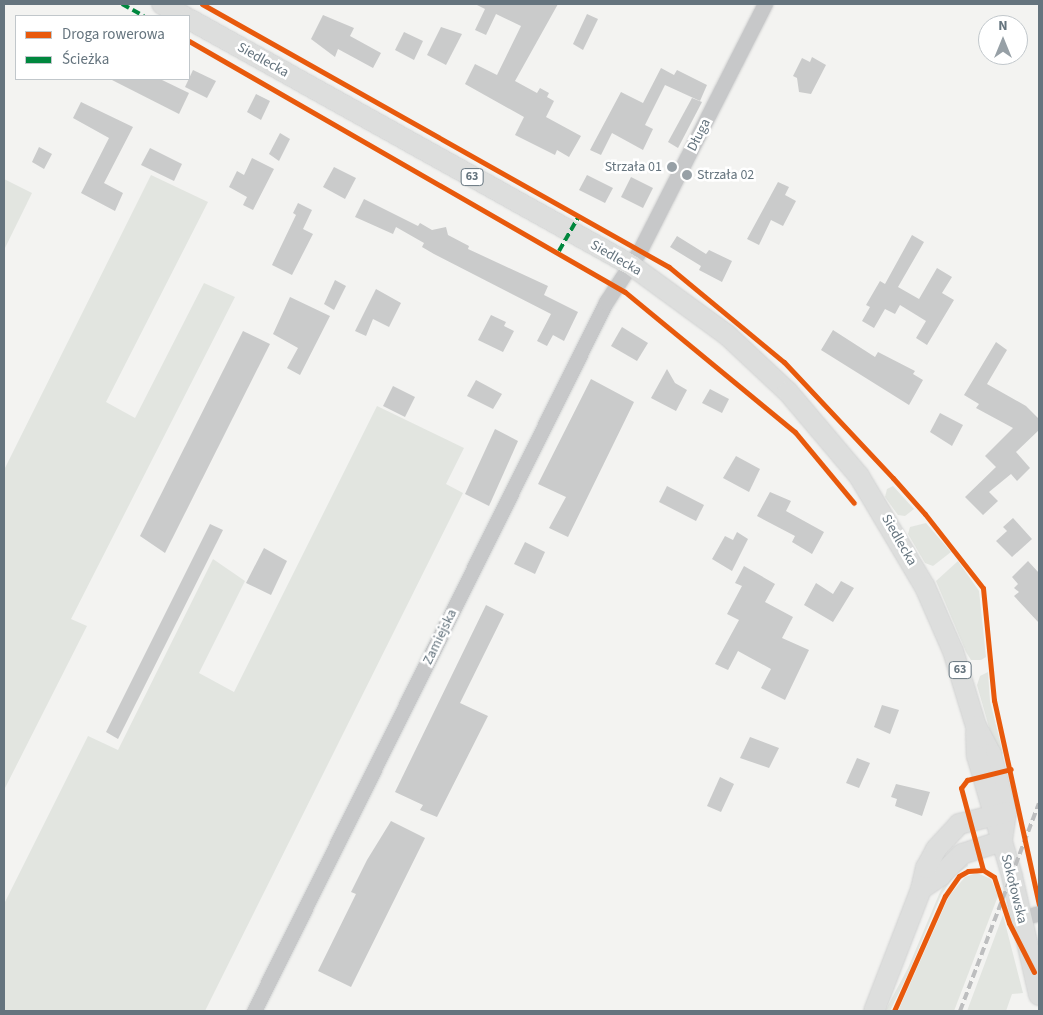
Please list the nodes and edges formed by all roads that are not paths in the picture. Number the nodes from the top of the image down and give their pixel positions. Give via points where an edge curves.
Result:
1 (162, 4) edge
2 (765, 4) edge
3 (182, 15) edge
4 (190, 20) edge
5 (631, 265) junction
6 (938, 615) joint
7 (999, 814) junction
8 (1002, 840) junction
9 (922, 889) junction
10 (1031, 916) edge
11 (1039, 995) edge
12 (254, 1011) edge
13 (874, 1011) edge

1 - 3 main road
2 - 5 street, Długa
4 - 5 main road, Siedlecka / 63
5 - 6 main road, Siedlecka / 63 via 727,335 806,411 881,510
5 - 12 street, Zamiejska via 606,302
6 - 7 main road, Sokołowska / 63 via 957,662 976,726 978,756
7 - 8 main road, Sokołowska / 63
7 - 9 main road via 968,820 947,835 928,863
8 - 9 main road via 962,854
8 - 10 main road, Sokołowska / 63
9 - 13 main road
10 - 11 main road, Sokołowska / 63

